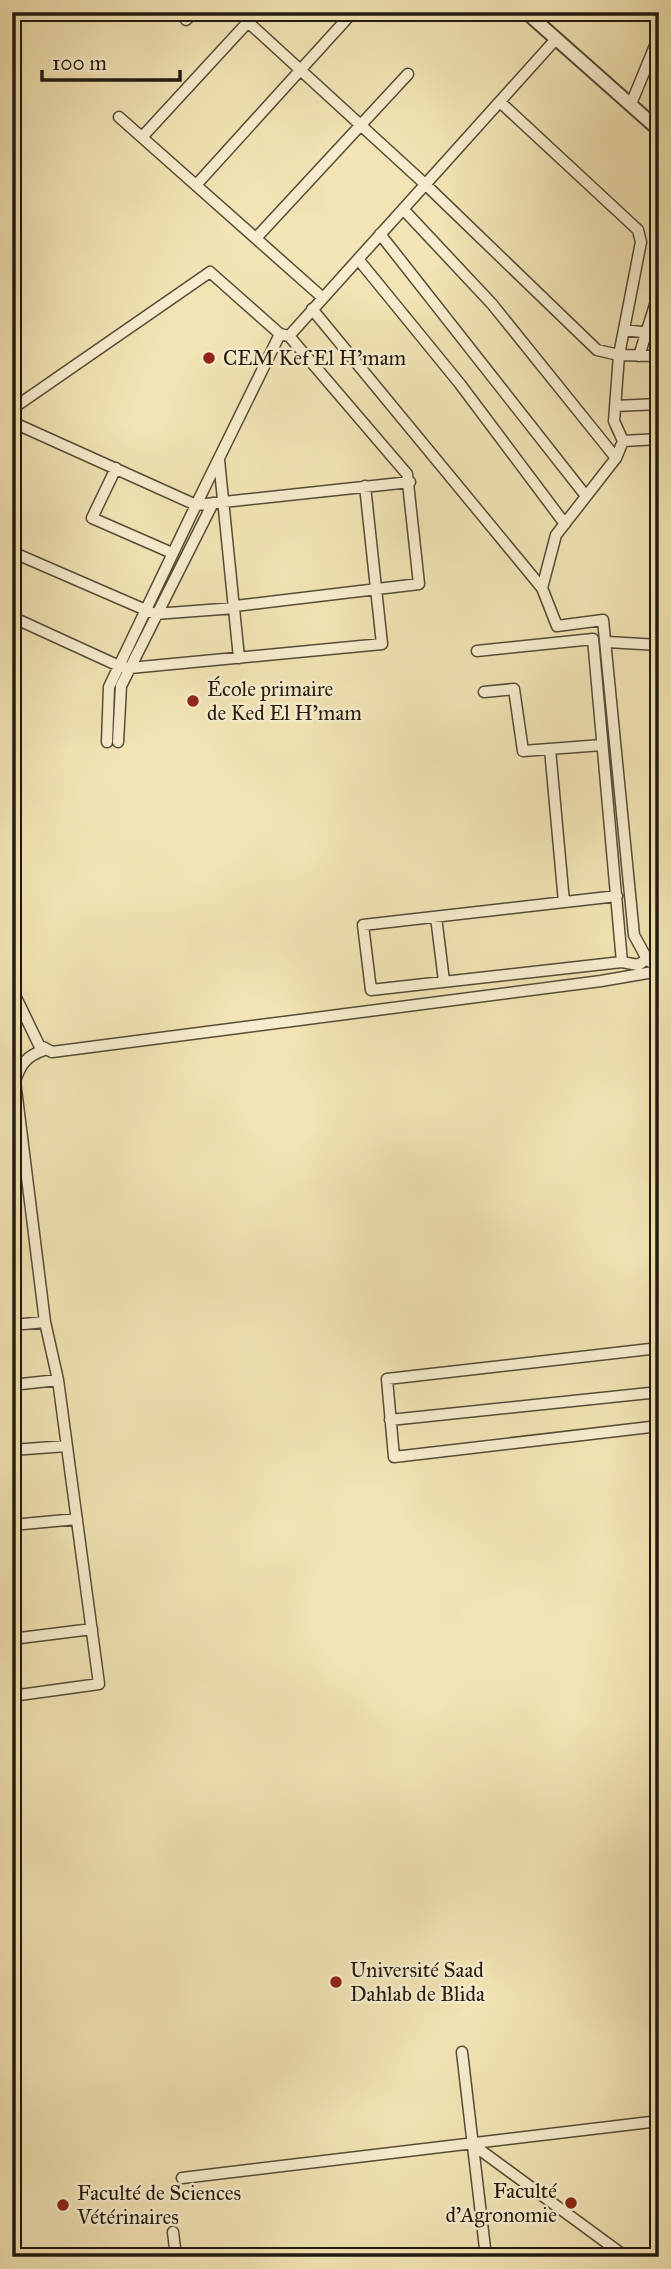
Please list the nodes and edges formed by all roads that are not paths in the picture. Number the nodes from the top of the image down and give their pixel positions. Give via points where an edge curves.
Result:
1 (237, 12) edge
2 (353, 12) edge
3 (526, 12) edge
4 (248, 22) junction
5 (659, 36) edge
6 (556, 39) junction
7 (301, 70) junction
8 (408, 74) dead end
9 (500, 102) junction
10 (631, 104) junction
11 (119, 117) dead end
12 (360, 126) junction
13 (659, 130) edge
14 (143, 136) junction
15 (197, 184) junction
16 (425, 184) junction
17 (403, 209) junction
18 (380, 234) junction
19 (256, 238) junction
20 (358, 259) junction
21 (659, 292) edge
22 (323, 298) junction
23 (312, 309) junction
24 (624, 330) junction
25 (646, 333) junction
26 (659, 334) edge
27 (284, 335) junction
28 (619, 355) junction
29 (639, 356) junction
30 (659, 356) edge
31 (659, 404) edge
32 (615, 406) junction
33 (12, 409) edge
34 (12, 422) edge
35 (659, 439) edge
36 (623, 441) junction
37 (616, 458) junction
38 (219, 459) junction
39 (116, 468) junction
40 (410, 482) junction
41 (365, 486) junction
42 (586, 496) junction
43 (218, 502) junction
44 (196, 505) junction
45 (565, 524) junction
46 (12, 552) edge
47 (172, 553) junction
48 (542, 588) junction
49 (376, 589) junction
50 (235, 607) junction
51 (150, 612) junction
52 (12, 617) edge
53 (607, 642) junction
54 (659, 645) edge
55 (477, 651) dead end
56 (239, 657) junction
57 (124, 667) junction
58 (484, 692) dead end
59 (112, 742) dead end
60 (602, 745) junction
61 (550, 749) junction
62 (617, 896) junction
63 (564, 902) junction
64 (436, 917) junction
65 (622, 962) junction
66 (641, 966) junction
67 (659, 970) edge
68 (444, 981) junction
69 (12, 989) edge
70 (44, 1050) junction
71 (45, 1322) junction
72 (12, 1325) edge
73 (659, 1348) edge
74 (58, 1380) junction
75 (12, 1385) edge
76 (659, 1392) edge
77 (390, 1420) junction
78 (659, 1426) edge
79 (67, 1446) junction
80 (12, 1450) edge
81 (77, 1519) junction
82 (12, 1525) edge
83 (92, 1629) junction
84 (12, 1639) edge
85 (12, 1696) edge
86 (462, 2052) dead end
87 (659, 2120) edge
88 (472, 2144) junction
89 (182, 2178) dead end
90 (173, 2232) dead end
91 (176, 2257) edge
92 (486, 2257) edge
93 (626, 2257) edge

1 - 4 street
2 - 7 street
3 - 6 street
4 - 7 street
4 - 14 street
5 - 10 street
6 - 9 street
6 - 10 street
7 - 12 street
7 - 15 street
8 - 12 street
9 - 16 street
9 - 24 street via 638,230 641,242
10 - 13 street
11 - 14 street
12 - 16 street
12 - 19 street
14 - 15 street
15 - 19 street
16 - 17 street
16 - 28 street via 597,350
17 - 18 street
17 - 37 street via 492,304
18 - 20 street
18 - 42 street
19 - 22 street
20 - 22 street
20 - 45 street
21 - 25 street
22 - 23 street
23 - 27 street
23 - 48 street
24 - 25 street
24 - 28 street
25 - 26 street
25 - 29 street
27 - 33 street via 209,272
27 - 38 street
27 - 40 street
28 - 29 street
28 - 32 street
29 - 30 street
31 - 32 street
32 - 36 street via 614,421
34 - 39 street
35 - 36 street
36 - 37 street
37 - 42 street
38 - 43 street
38 - 44 street
39 - 44 street
39 - 47 street via 92,518
40 - 41 street
40 - 49 street via 419,584
41 - 43 street
41 - 49 street
42 - 45 street
43 - 44 street
43 - 50 street
43 - 51 street
44 - 47 street
45 - 48 street via 556,535
46 - 51 street
47 - 51 street
48 - 53 street via 556,626 603,620
49 - 50 street
49 - 56 street via 382,644
50 - 51 street
50 - 56 street
51 - 57 street
52 - 57 street
53 - 54 street
53 - 66 street via 634,934
55 - 60 street via 593,639
56 - 57 street
57 - 59 street via 109,687
58 - 61 street via 514,689 523,751
60 - 61 street
60 - 62 street
61 - 63 street
62 - 63 street
62 - 65 street
63 - 64 street
64 - 68 street
64 - 68 street via 363,925 371,990
65 - 66 street
65 - 68 street
66 - 67 street
66 - 67 street
66 - 70 street via 464,999
69 - 70 street
70 - 71 street via 29,1055 15,1081
71 - 72 street
71 - 74 street
73 - 77 street via 387,1379
74 - 75 street
74 - 79 street
76 - 77 street
77 - 78 street via 394,1457
79 - 80 street
79 - 81 street
81 - 82 street
81 - 83 street
83 - 84 street
83 - 85 street via 99,1684
86 - 88 street
87 - 88 street
88 - 89 street
88 - 92 street
88 - 93 street
90 - 91 street

